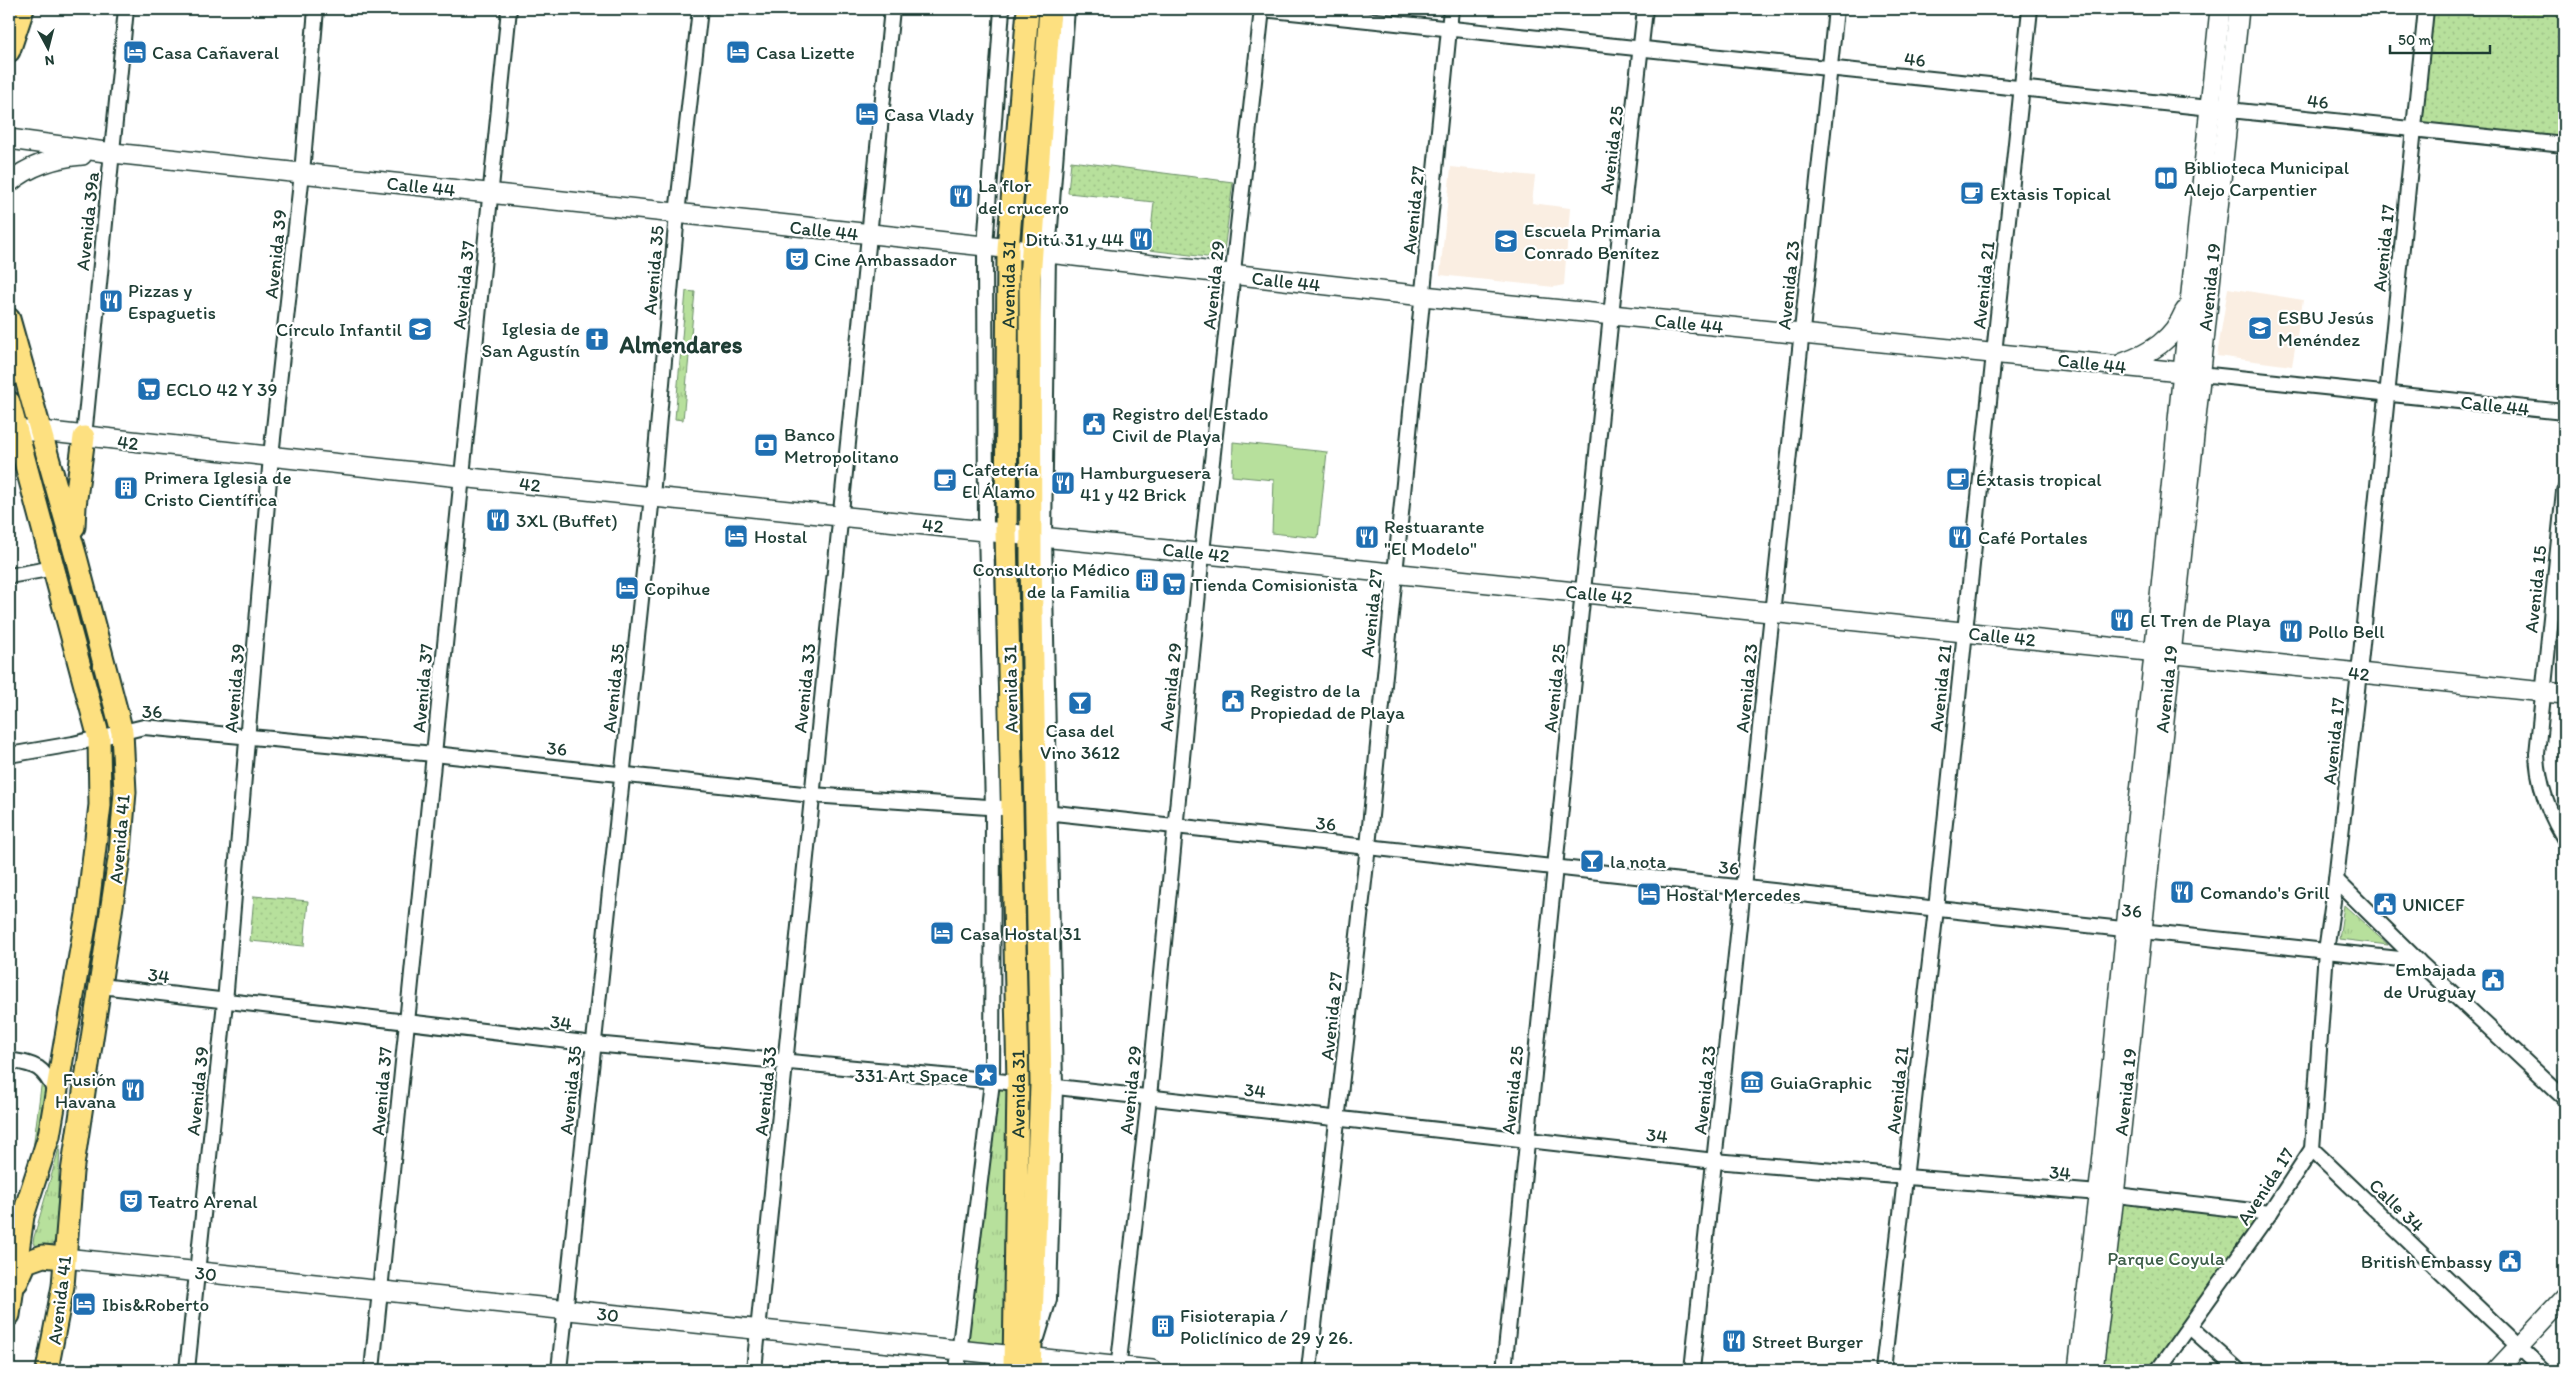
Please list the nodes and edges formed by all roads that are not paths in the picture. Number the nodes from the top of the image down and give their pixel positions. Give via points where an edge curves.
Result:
1 (23, 9) edge
2 (126, 9) edge
3 (316, 9) edge
4 (509, 9) edge
5 (700, 9) edge
6 (892, 9) edge
7 (1002, 9) edge
8 (1028, 9) edge
9 (1050, 9) edge
10 (1067, 9) edge
11 (1262, 9) edge
12 (1452, 9) edge
13 (1645, 9) edge
14 (1836, 9) edge
15 (2030, 9) edge
16 (2220, 9) edge
17 (2239, 9) edge
18 (2426, 9) edge
19 (1450, 28) junction
20 (1641, 48) junction
21 (9, 51) edge
22 (1830, 68) junction
23 (2021, 88) junction
24 (2210, 108) junction
25 (2229, 110) junction
26 (2414, 130) junction
27 (9, 139) edge
28 (2564, 145) edge
29 (113, 153) junction
30 (302, 173) junction
31 (9, 183) edge
32 (492, 194) junction
33 (677, 214) junction
34 (868, 234) junction
35 (984, 247) junction
36 (1008, 249) junction
37 (1040, 252) junction
38 (1233, 275) junction
39 (1423, 296) junction
40 (2191, 298) junction
41 (1611, 315) junction
42 (9, 319) edge
43 (1801, 334) junction
44 (1995, 352) junction
45 (2117, 365) junction
46 (2191, 373) junction
47 (2387, 394) junction
48 (9, 402) edge
49 (2564, 412) edge
50 (12, 429) edge
51 (41, 432) junction
52 (84, 437) junction
53 (271, 456) junction
54 (460, 477) junction
55 (2564, 491) edge
56 (652, 496) junction
57 (840, 515) junction
58 (996, 531) junction
59 (1038, 536) junction
60 (1202, 552) junction
61 (76, 557) junction
62 (54, 568) junction
63 (1394, 572) junction
64 (9, 576) edge
65 (1583, 593) junction
66 (1773, 612) junction
67 (1965, 632) junction
68 (2162, 652) junction
69 (2359, 672) junction
70 (2544, 692) junction
71 (2564, 694) edge
72 (122, 732) junction
73 (99, 738) junction
74 (249, 738) junction
75 (434, 754) junction
76 (9, 755) edge
77 (622, 774) junction
78 (812, 795) junction
79 (1003, 808) junction
80 (1043, 812) junction
81 (1174, 825) junction
82 (2564, 838) edge
83 (1368, 846) junction
84 (1555, 867) junction
85 (2336, 880) junction
86 (1744, 888) junction
87 (1936, 908) junction
88 (2134, 929) junction
89 (2326, 951) junction
90 (2418, 961) junction
91 (101, 986) junction
92 (225, 1002) junction
93 (406, 1023) junction
94 (594, 1044) junction
95 (63, 1045) junction
96 (9, 1060) edge
97 (787, 1062) junction
98 (38, 1066) junction
99 (992, 1082) junction
100 (1018, 1083) junction
101 (1048, 1086) junction
102 (55, 1091) junction
103 (1149, 1097) junction
104 (2564, 1098) edge
105 (1338, 1118) junction
106 (1525, 1139) junction
107 (2312, 1149) junction
108 (1715, 1160) junction
109 (1906, 1178) junction
110 (2107, 1195) junction
111 (2270, 1213) junction
112 (64, 1258) junction
113 (196, 1272) junction
114 (381, 1291) junction
115 (13, 1293) junction
116 (2564, 1298) edge
117 (565, 1310) junction
118 (9, 1315) edge
119 (2190, 1327) junction
120 (759, 1330) junction
121 (2518, 1347) junction
122 (959, 1350) junction
123 (1022, 1364) edge
124 (49, 1367) edge
125 (1118, 1368) edge
126 (188, 1370) edge
127 (372, 1370) edge
128 (559, 1370) edge
129 (754, 1370) edge
130 (957, 1370) edge
131 (1152, 1370) edge
132 (1309, 1370) edge
133 (1504, 1370) edge
134 (1692, 1370) edge
135 (1884, 1370) edge
136 (2078, 1370) edge
137 (2093, 1370) edge
138 (2158, 1370) edge
139 (2238, 1370) edge
140 (2497, 1370) edge
141 (2543, 1370) edge

1 - 21 main road
2 - 29 street, Avenida 39a
3 - 30 street, Avenida 39
4 - 32 street, Avenida 37
5 - 33 street, Avenida 35
6 - 34 street, Avenida 33
7 - 35 street, Avenida 31
8 - 36 main road, Avenida 31
9 - 37 main road, Avenida 31
10 - 37 street, Avenida 31
11 - 19 street, 46
11 - 38 street, Avenida 29
12 - 19 street, Avenida 27
13 - 20 street, Avenida 25
14 - 22 street, Avenida 23
15 - 23 street, Avenida 21
16 - 24 main road, Avenida 19
17 - 25 main road, Avenida 19
18 - 26 street, Avenida 17
19 - 20 street, 46
19 - 39 street, Avenida 27
20 - 22 street, 46
20 - 41 street, Avenida 25
22 - 23 street, 46
22 - 43 street, Avenida 23
23 - 24 street, 46
23 - 44 street, Avenida 21
24 - 25 street, 46
24 - 40 main road, Avenida 19
25 - 26 street, 46
25 - 46 main road, Avenida 19
26 - 28 street, 46
26 - 47 street, Avenida 17
27 - 29 main road, Calle 44
29 - 30 main road, Calle 44
29 - 31 main road via 64,156 17,175
29 - 52 street, Avenida 39a
30 - 32 main road, Calle 44
30 - 53 street, Avenida 39
32 - 33 main road, Calle 44
32 - 54 street, Avenida 37
33 - 34 main road, Calle 44
33 - 56 street, Avenida 35
34 - 35 main road, Calle 44
34 - 57 street, Avenida 33
35 - 36 main road, Calle 44
35 - 58 street, Avenida 31
36 - 37 main road, Calle 44
36 - 58 main road, Avenida 31
37 - 38 main road, Calle 44
37 - 59 main road, Avenida 31
38 - 39 main road, Calle 44
38 - 60 street, Avenida 29
39 - 41 main road, Calle 44
39 - 63 street, Avenida 27
40 - 45 main road via 2181,321 2168,339 2145,356
40 - 46 main road, Avenida 19
41 - 43 main road, Calle 44
41 - 65 street, Avenida 25
42 - 51 main road, Avenida 41
43 - 44 main road, Calle 44
43 - 66 street, Avenida 23
44 - 45 main road, Calle 44
44 - 67 street, Avenida 21
45 - 46 main road, Calle 44
46 - 47 street, Calle 44
46 - 68 main road, Avenida 19
47 - 49 street, Calle 44
47 - 69 street, Avenida 17
48 - 50 main road, Avenida 41
50 - 51 main road, 42
50 - 62 main road, Avenida 41
51 - 52 main road, 42
51 - 61 main road, Avenida 41
52 - 53 main road, 42
52 - 61 main road via 75,506
53 - 54 main road, 42
53 - 74 street, Avenida 39
54 - 56 main road, 42
54 - 75 street, Avenida 37
55 - 70 street, Avenida 15
56 - 57 main road, 42
56 - 77 street, Avenida 35
57 - 58 main road, 42
57 - 78 street, Avenida 33
58 - 59 main road, 42
58 - 79 main road, Avenida 31
59 - 60 main road, Calle 42
59 - 80 main road, Avenida 31
60 - 63 main road, Calle 42
60 - 81 street, Avenida 29
61 - 72 main road, Avenida 41
62 - 64 street
62 - 73 main road, Avenida 41
63 - 65 main road, Calle 42
63 - 83 street, Avenida 27
65 - 66 main road, Calle 42
65 - 84 street, Avenida 25
66 - 67 main road, Calle 42
66 - 86 street, Avenida 23
67 - 68 main road, Calle 42
67 - 87 street, Avenida 21
68 - 69 main road, 42
68 - 88 main road, Avenida 19
69 - 70 main road, 42
69 - 85 street, Avenida 17
70 - 71 main road, 42
70 - 82 street, Avenida 15 via 2537,770 2548,806
72 - 73 street, 36
72 - 74 street, 36 via 144,727
72 - 91 main road, Avenida 41 via 125,792
73 - 76 street, 36
73 - 95 main road, Avenida 41 via 100,805 87,914
74 - 75 street, 36
74 - 92 street, Avenida 39
75 - 77 street, 36
75 - 93 street, Avenida 37
77 - 78 street, 36
77 - 94 street, Avenida 35
78 - 79 street, 36
78 - 97 street, Avenida 33
79 - 99 street, Avenida 31
79 - 100 main road, Avenida 31
80 - 81 street, 36
80 - 101 main road, Avenida 31
81 - 83 street, 36
81 - 103 street, Avenida 29
83 - 84 street, 36
83 - 105 street, Avenida 27
84 - 86 street, 36
84 - 106 street, Avenida 25
85 - 89 street, Avenida 17
85 - 90 street
86 - 87 street, 36
86 - 108 street, Avenida 23
87 - 88 street, 36
87 - 109 street, Avenida 21
88 - 89 street, 36
88 - 110 main road, Avenida 19
89 - 90 street, 36
89 - 107 street, Avenida 17
90 - 104 street
91 - 92 street, 34
91 - 112 main road, Avenida 41 via 72,1172
92 - 93 street, 34
92 - 113 street, Avenida 39
93 - 94 street, 34
93 - 114 street, Avenida 37
94 - 97 street, 34
94 - 117 street, Avenida 35
95 - 98 street
95 - 102 main road, Avenida 41
96 - 98 street
97 - 99 street, 34
97 - 120 street, Avenida 33
98 - 102 street via 44,1070
99 - 100 street, 34
99 - 122 street, Avenida 31
100 - 123 main road, Avenida 31
101 - 103 street, 34
101 - 123 main road, Avenida 31
102 - 115 main road, Avenida 41 via 49,1136 23,1216
103 - 105 street, 34
103 - 125 street, Avenida 29
105 - 106 street, 34
105 - 132 street, Avenida 27
106 - 108 street, 34
106 - 133 street, Avenida 25
107 - 111 street, Avenida 17
107 - 121 street, Calle 34
108 - 109 street, 34
108 - 134 street, Avenida 23
109 - 110 street, 34
109 - 135 street, Avenida 21
110 - 111 street, 34
110 - 136 main road, Avenida 19
110 - 137 main road, Avenida 19
111 - 119 street, Avenida 17
112 - 113 main road, 30
112 - 115 main road via 43,1256 26,1262
112 - 124 main road, Avenida 41 via 64,1286
113 - 114 main road, 30
113 - 126 street, Avenida 39
114 - 117 main road, 30
114 - 127 street, Avenida 37
115 - 118 main road, Avenida 41
116 - 121 main road
117 - 120 main road, 30
117 - 128 street, Avenida 35
119 - 138 street, Avenida 17
119 - 139 street
120 - 122 main road, 30
120 - 129 street, Avenida 33
121 - 140 main road
121 - 141 street, Calle 34
122 - 123 main road, 30
122 - 130 street, Avenida 31
123 - 125 main road, 30
125 - 131 main road, 30

